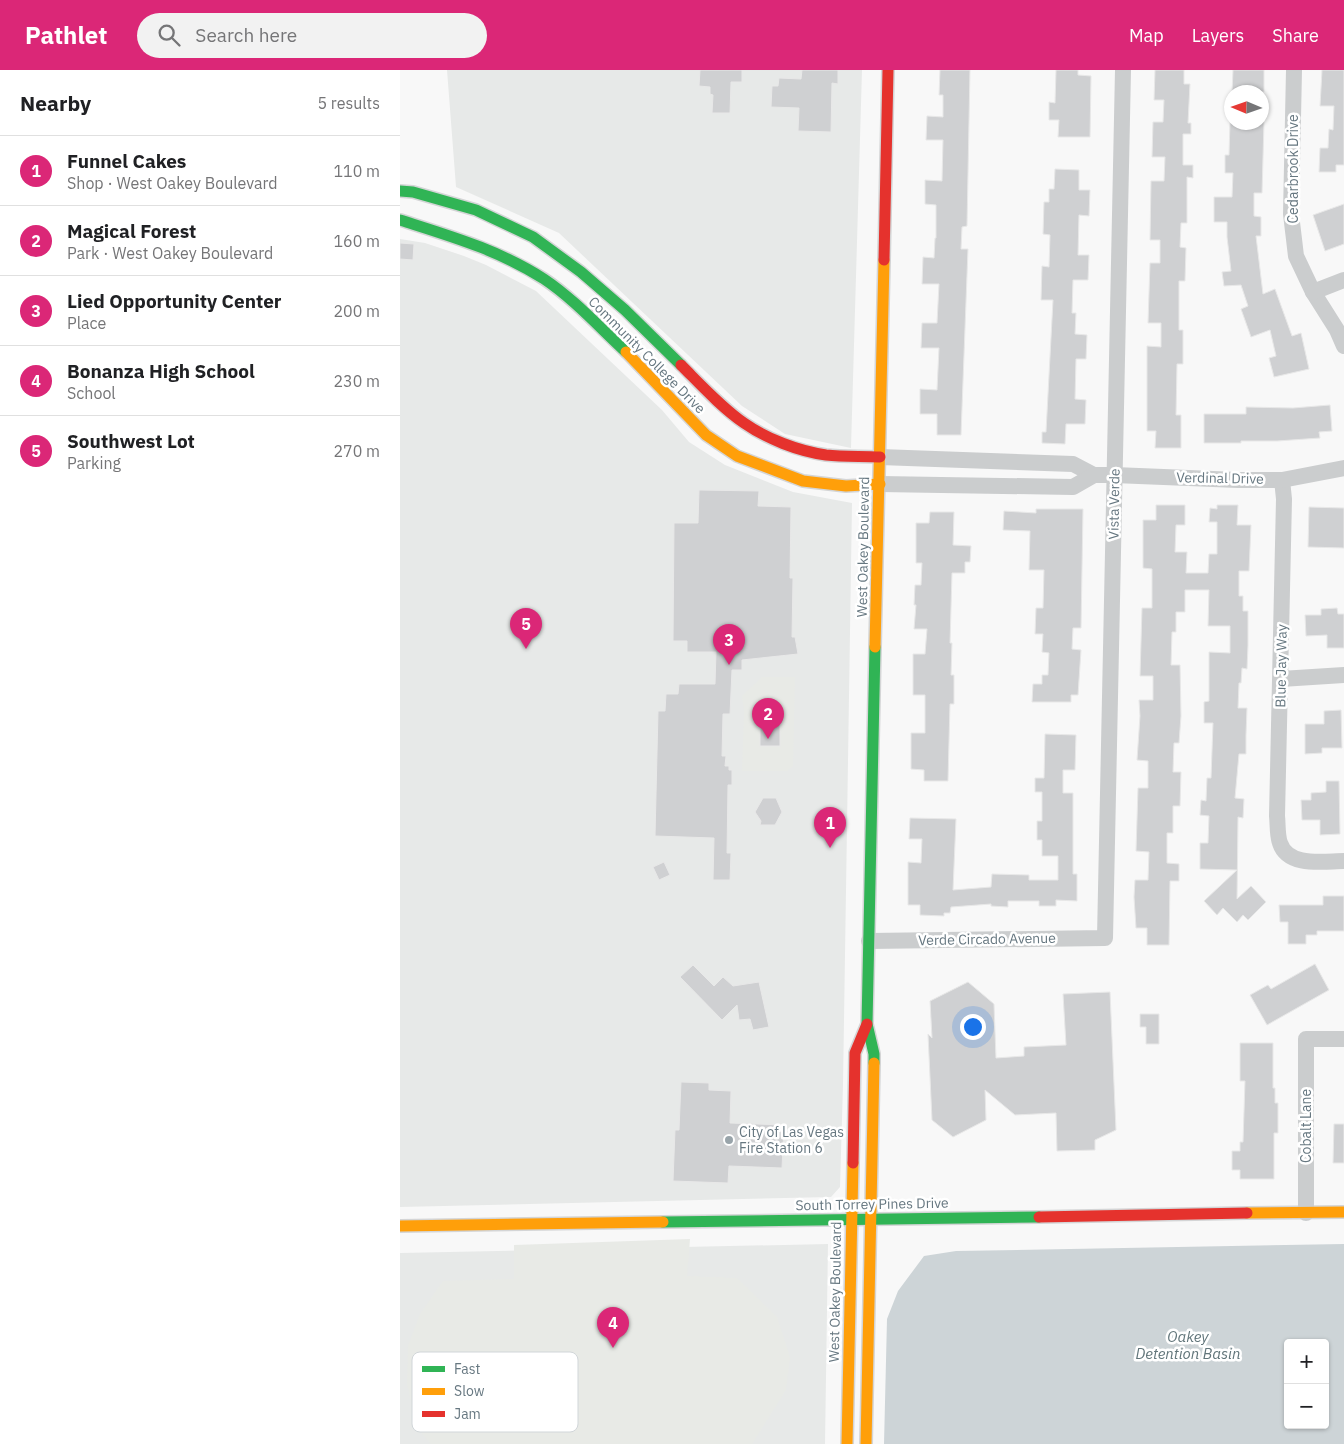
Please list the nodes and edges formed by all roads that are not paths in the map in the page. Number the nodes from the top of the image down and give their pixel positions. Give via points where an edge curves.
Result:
1 (888, 70) edge
2 (1123, 70) edge
3 (1294, 70) edge
4 (400, 191) edge
5 (400, 220) edge
6 (500, 221) junction
7 (488, 240) junction
8 (1344, 280) edge
9 (1313, 292) junction
10 (1344, 346) edge
11 (880, 457) junction
12 (1344, 468) edge
13 (1114, 475) junction
14 (1094, 476) junction
15 (1282, 480) junction
16 (880, 484) junction
17 (1344, 675) edge
18 (1281, 680) junction
19 (1344, 861) edge
20 (1104, 938) joint
21 (869, 941) junction
22 (867, 1024) junction
23 (1344, 1039) edge
24 (854, 1100) junction
25 (873, 1101) junction
26 (1344, 1212) edge
27 (1306, 1213) junction
28 (851, 1219) junction
29 (871, 1219) junction
30 (400, 1226) edge
31 (847, 1444) edge
32 (866, 1444) edge

1 - 11 main road, West Oakey Boulevard
2 - 13 street, Vista Verde
3 - 9 street, Cedarbrook Drive via 1291,214 1296,256
4 - 6 main road, Community College Drive via 476,210
5 - 7 main road, Community College Drive
6 - 7 main road
6 - 11 main road, Community College Drive via 533,237 580,272 625,310 709,399 744,424 799,449 826,455
7 - 16 main road, Community College Drive via 575,304 693,416 706,435 737,456 803,481 846,486
8 - 9 street
9 - 10 street, Cedarbrook Drive
11 - 14 street via 1074,464
11 - 16 main road, West Oakey Boulevard
12 - 15 street, Verdinal Drive
13 - 14 street, Verdinal Drive
13 - 15 street, Verdinal Drive
13 - 20 street, Vista Verde
14 - 16 street, Verdinal Drive via 1073,486
15 - 18 street, Blue Jay Way
16 - 21 main road, West Oakey Boulevard
17 - 18 street
18 - 19 street, Blue Jay Way via 1277,816 1280,844 1291,857 1306,861
20 - 21 street, Verde Circado Avenue
21 - 22 main road, West Oakey Boulevard
22 - 24 main road, West Oakey Boulevard via 855,1053
22 - 25 main road, West Oakey Boulevard via 874,1054
23 - 27 street, Cobalt Lane via 1306,1039
24 - 25 main road
24 - 28 main road, West Oakey Boulevard
25 - 29 main road, West Oakey Boulevard
26 - 27 main road, South Torrey Pines Drive
27 - 29 main road, South Torrey Pines Drive
28 - 29 main road, South Torrey Pines Drive
28 - 30 main road, South Torrey Pines Drive
28 - 31 main road, West Oakey Boulevard
29 - 32 main road, West Oakey Boulevard

